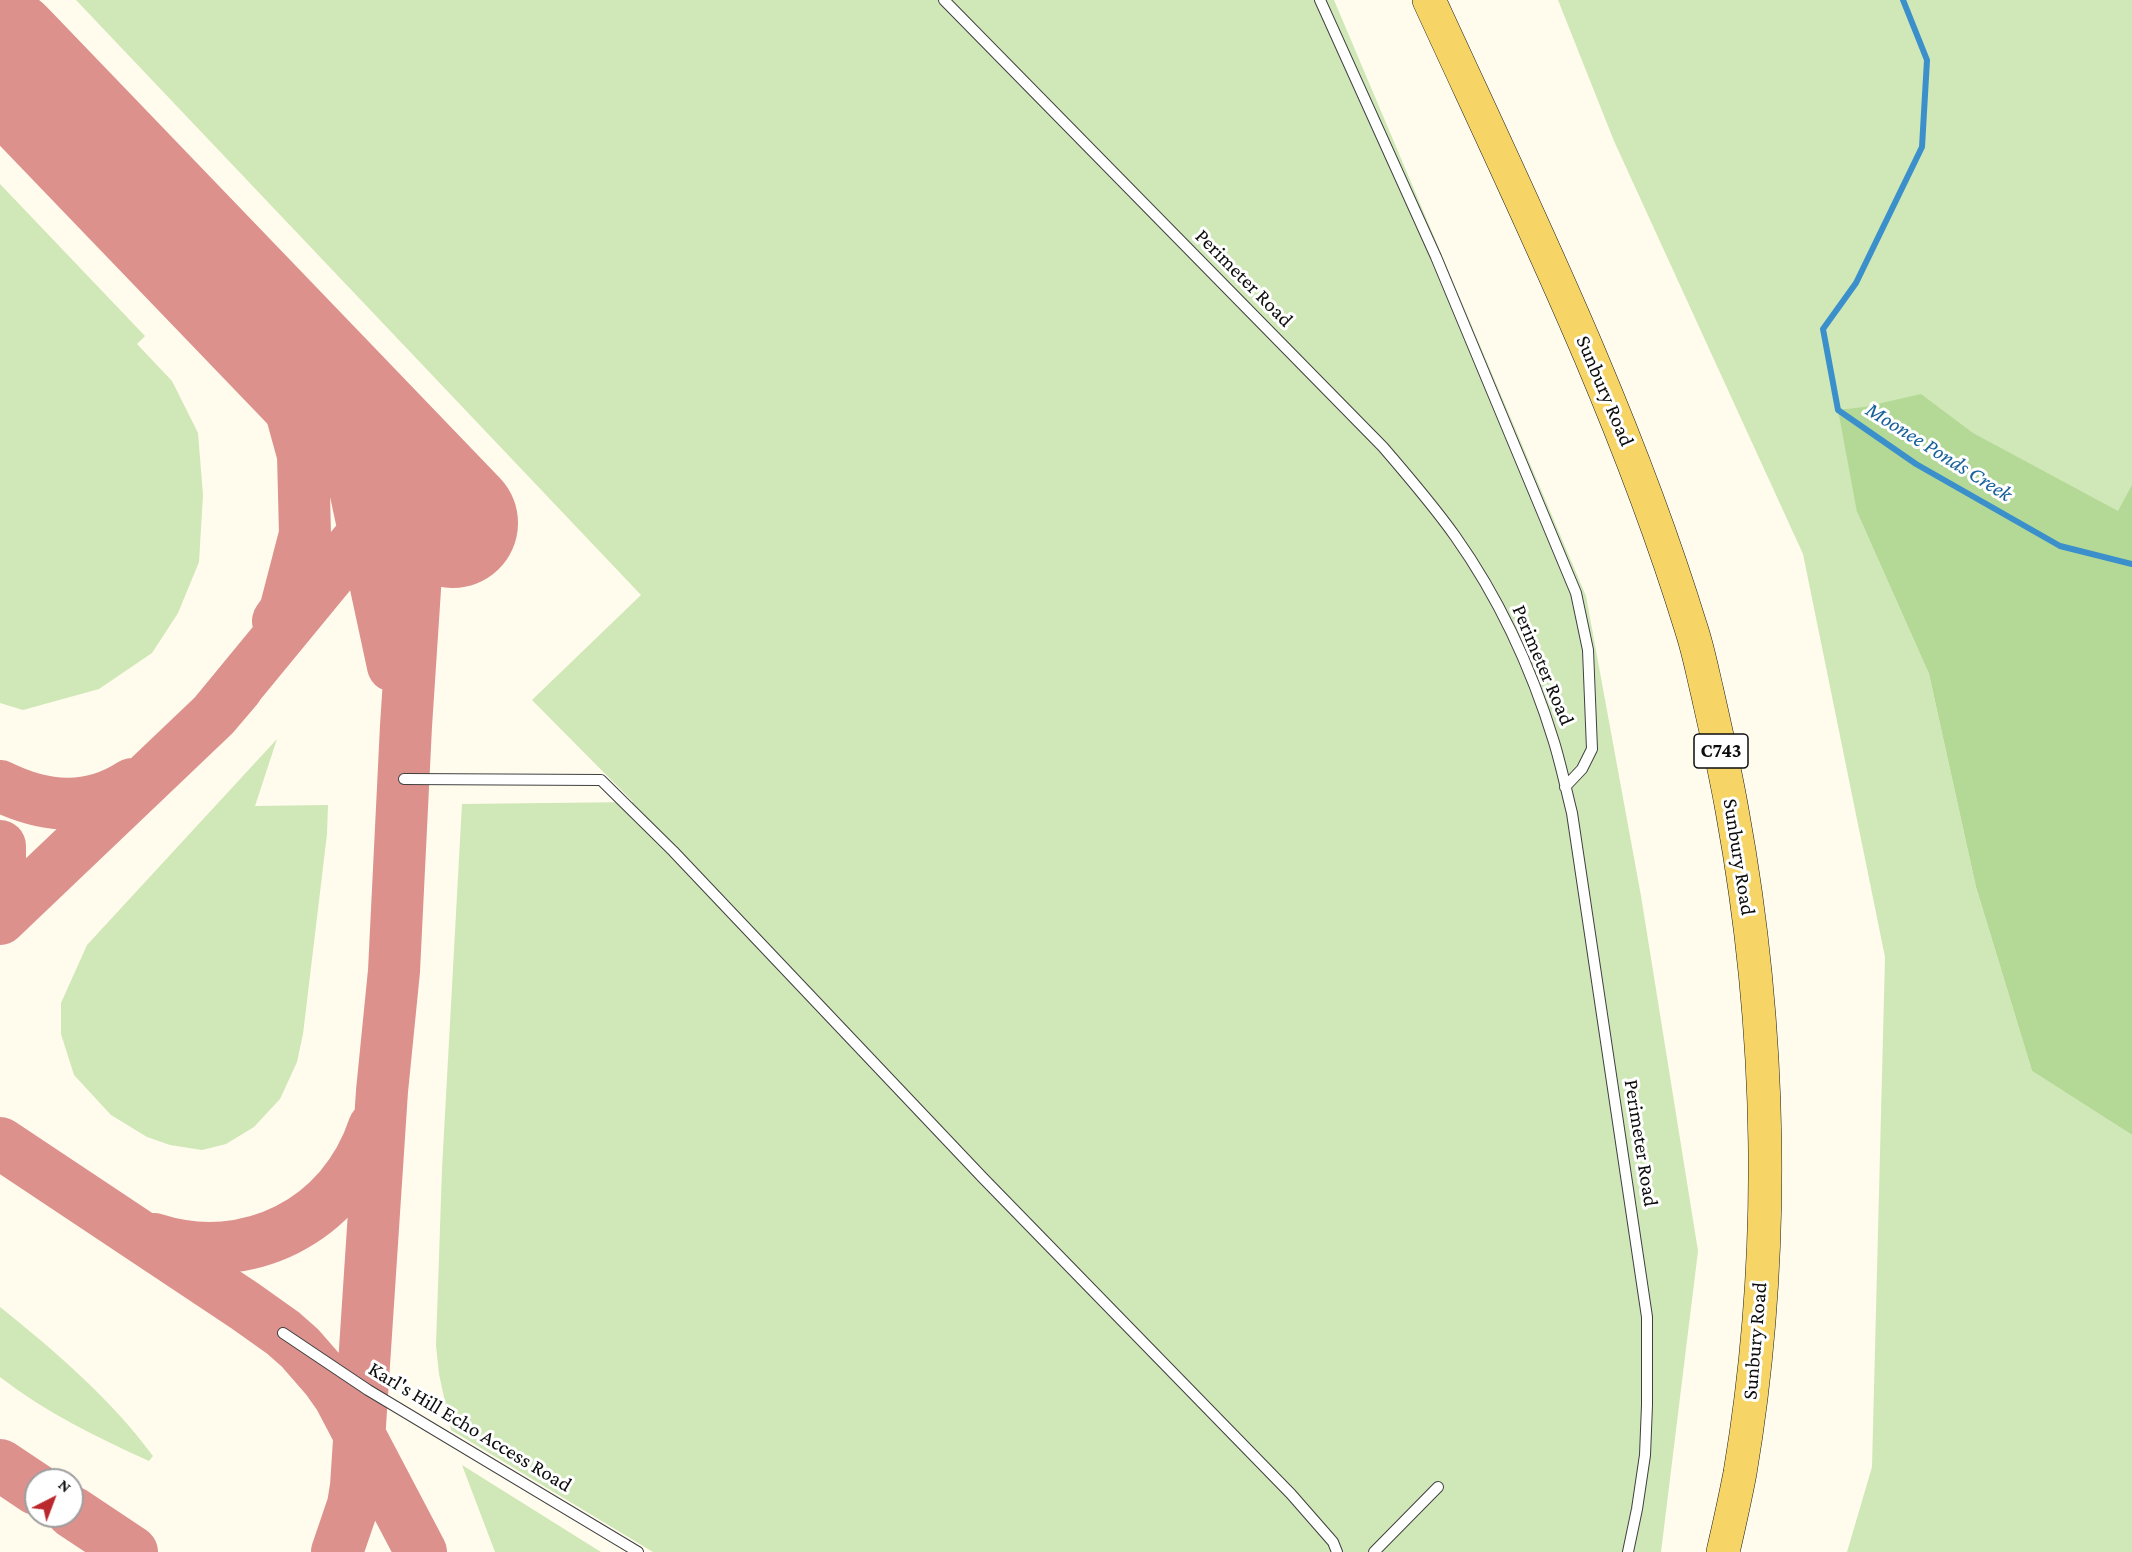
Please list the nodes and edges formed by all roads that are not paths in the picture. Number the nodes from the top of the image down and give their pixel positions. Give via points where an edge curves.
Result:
1 (944, 0) edge
2 (1320, 0) edge
3 (1410, 0) edge
4 (1429, 0) edge
5 (404, 778) dead end
6 (1565, 787) junction
7 (283, 1333) dead end
8 (1438, 1487) dead end
9 (638, 1552) edge
10 (1337, 1552) edge
11 (1374, 1552) edge
12 (1628, 1552) edge
13 (1706, 1552) edge
14 (1723, 1552) edge

1 - 6 lane, Perimeter Road via 1383,447 1423,494 1488,588 1515,641 1539,696
2 - 6 lane via 1436,257 1576,593 1588,650 1592,749 1582,769
3 - 13 main road, Sunbury Road / C743 via 1628,489 1679,655 1708,772 1739,1008 1747,1220 1734,1384
4 - 14 main road, Sunbury Road / C743 via 1625,438 1693,634 1724,764 1755,967 1763,1080 1764,1180 1763,1253 1753,1375 1740,1473
5 - 10 lane via 601,780 673,850 983,1178 1292,1494 1334,1542
6 - 12 lane, Perimeter Road via 1583,882 1647,1317 1645,1455
7 - 9 lane, Karl's Hill Echo Access Road via 368,1390
8 - 11 lane

